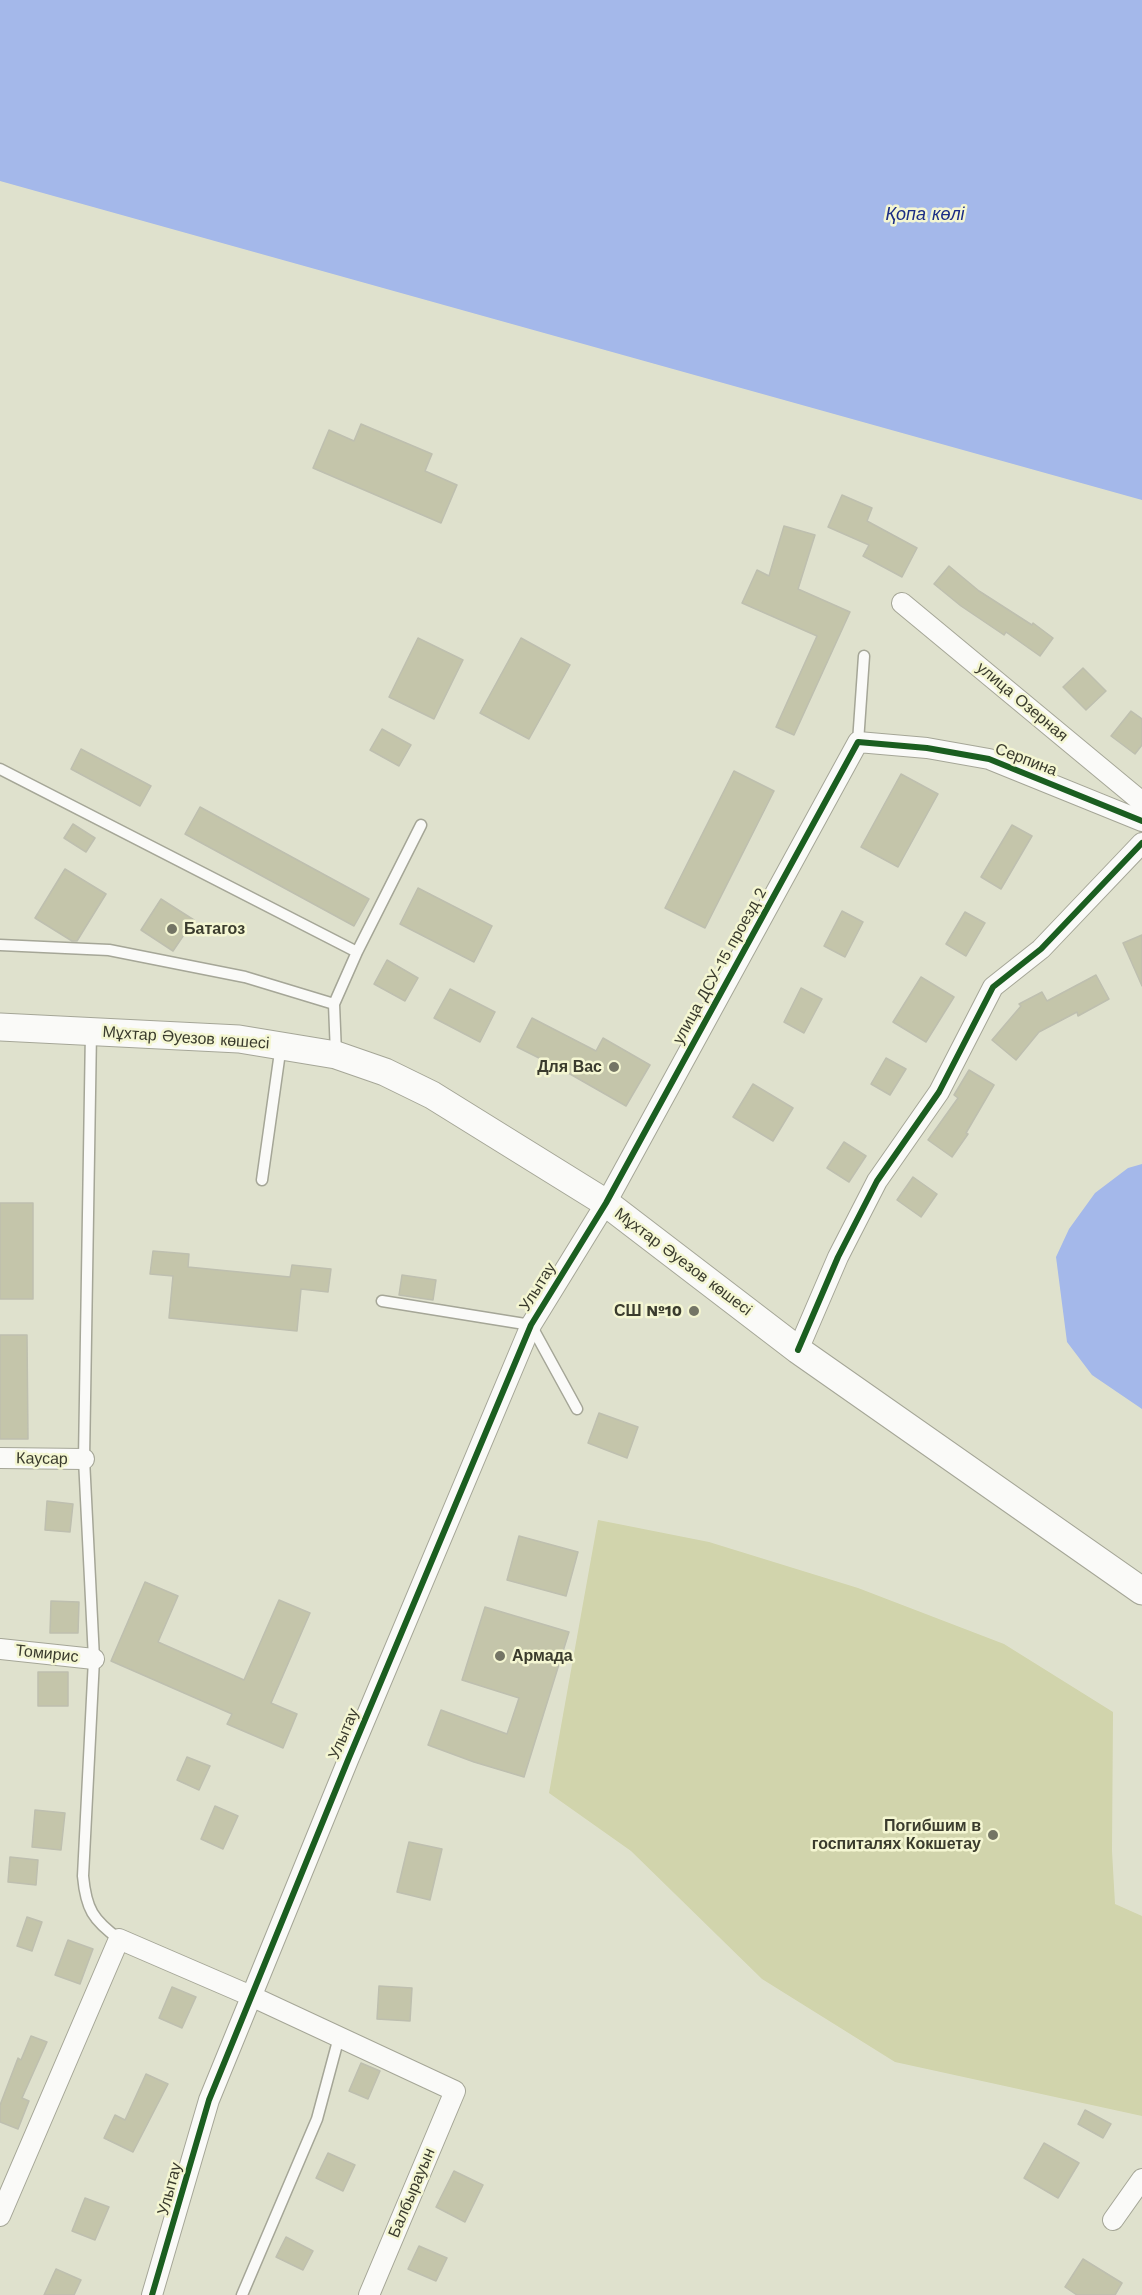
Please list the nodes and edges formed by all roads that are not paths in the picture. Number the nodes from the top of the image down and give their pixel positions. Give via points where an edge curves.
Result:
1 (902, 603) dead end
2 (864, 656) dead end
3 (858, 742) junction
4 (0, 770) edge
5 (1142, 802) edge
6 (1142, 821) edge
7 (421, 825) dead end
8 (1142, 843) edge
9 (0, 945) edge
10 (357, 952) junction
11 (334, 1004) junction
12 (0, 1027) edge
13 (91, 1031) junction
14 (281, 1045) junction
15 (336, 1055) junction
16 (262, 1180) dead end
17 (606, 1203) junction
18 (382, 1301) dead end
19 (531, 1325) junction
20 (798, 1350) junction
21 (577, 1409) dead end
22 (0, 1458) edge
23 (84, 1459) junction
24 (1142, 1591) edge
25 (0, 1649) edge
26 (94, 1659) junction
27 (119, 1939) junction
28 (251, 1996) junction
29 (339, 2037) junction
30 (1142, 2179) edge
31 (0, 2216) edge
32 (1113, 2220) dead end
33 (152, 2295) edge
34 (242, 2295) edge
35 (369, 2295) edge

1 - 5 street, улица Озерная
2 - 3 lane
3 - 6 street, Серпина via 988,759
3 - 17 street, улица ДСУ-15 проезд 2
4 - 10 lane
7 - 10 lane
8 - 20 street via 1041,949 993,987 939,1092 877,1181 838,1257
9 - 11 lane via 109,950 245,977
10 - 11 lane
11 - 15 lane
12 - 13 main road, Мұхтар Әуезов көшесі
13 - 14 main road, Мұхтар Әуезов көшесі via 191,1035
13 - 23 lane
14 - 15 main road, Мұхтар Әуезов көшесі
14 - 16 lane
15 - 17 main road, Мұхтар Әуезов көшесі via 385,1072 432,1095
17 - 19 street, Улытау
17 - 20 main road, Мұхтар Әуезов көшесі
18 - 19 lane
19 - 21 lane
19 - 28 street, Улытау
20 - 24 main road, Мұхтар Әуезов көшесі
22 - 23 street, Каусар
23 - 26 lane
25 - 26 street, Томирис
26 - 27 lane via 83,1876 91,1914
27 - 28 street
27 - 31 street
28 - 29 street
28 - 33 street, Улытау via 209,2100
29 - 34 lane via 317,2119
29 - 35 street, Балбырауын via 455,2091
30 - 32 street

